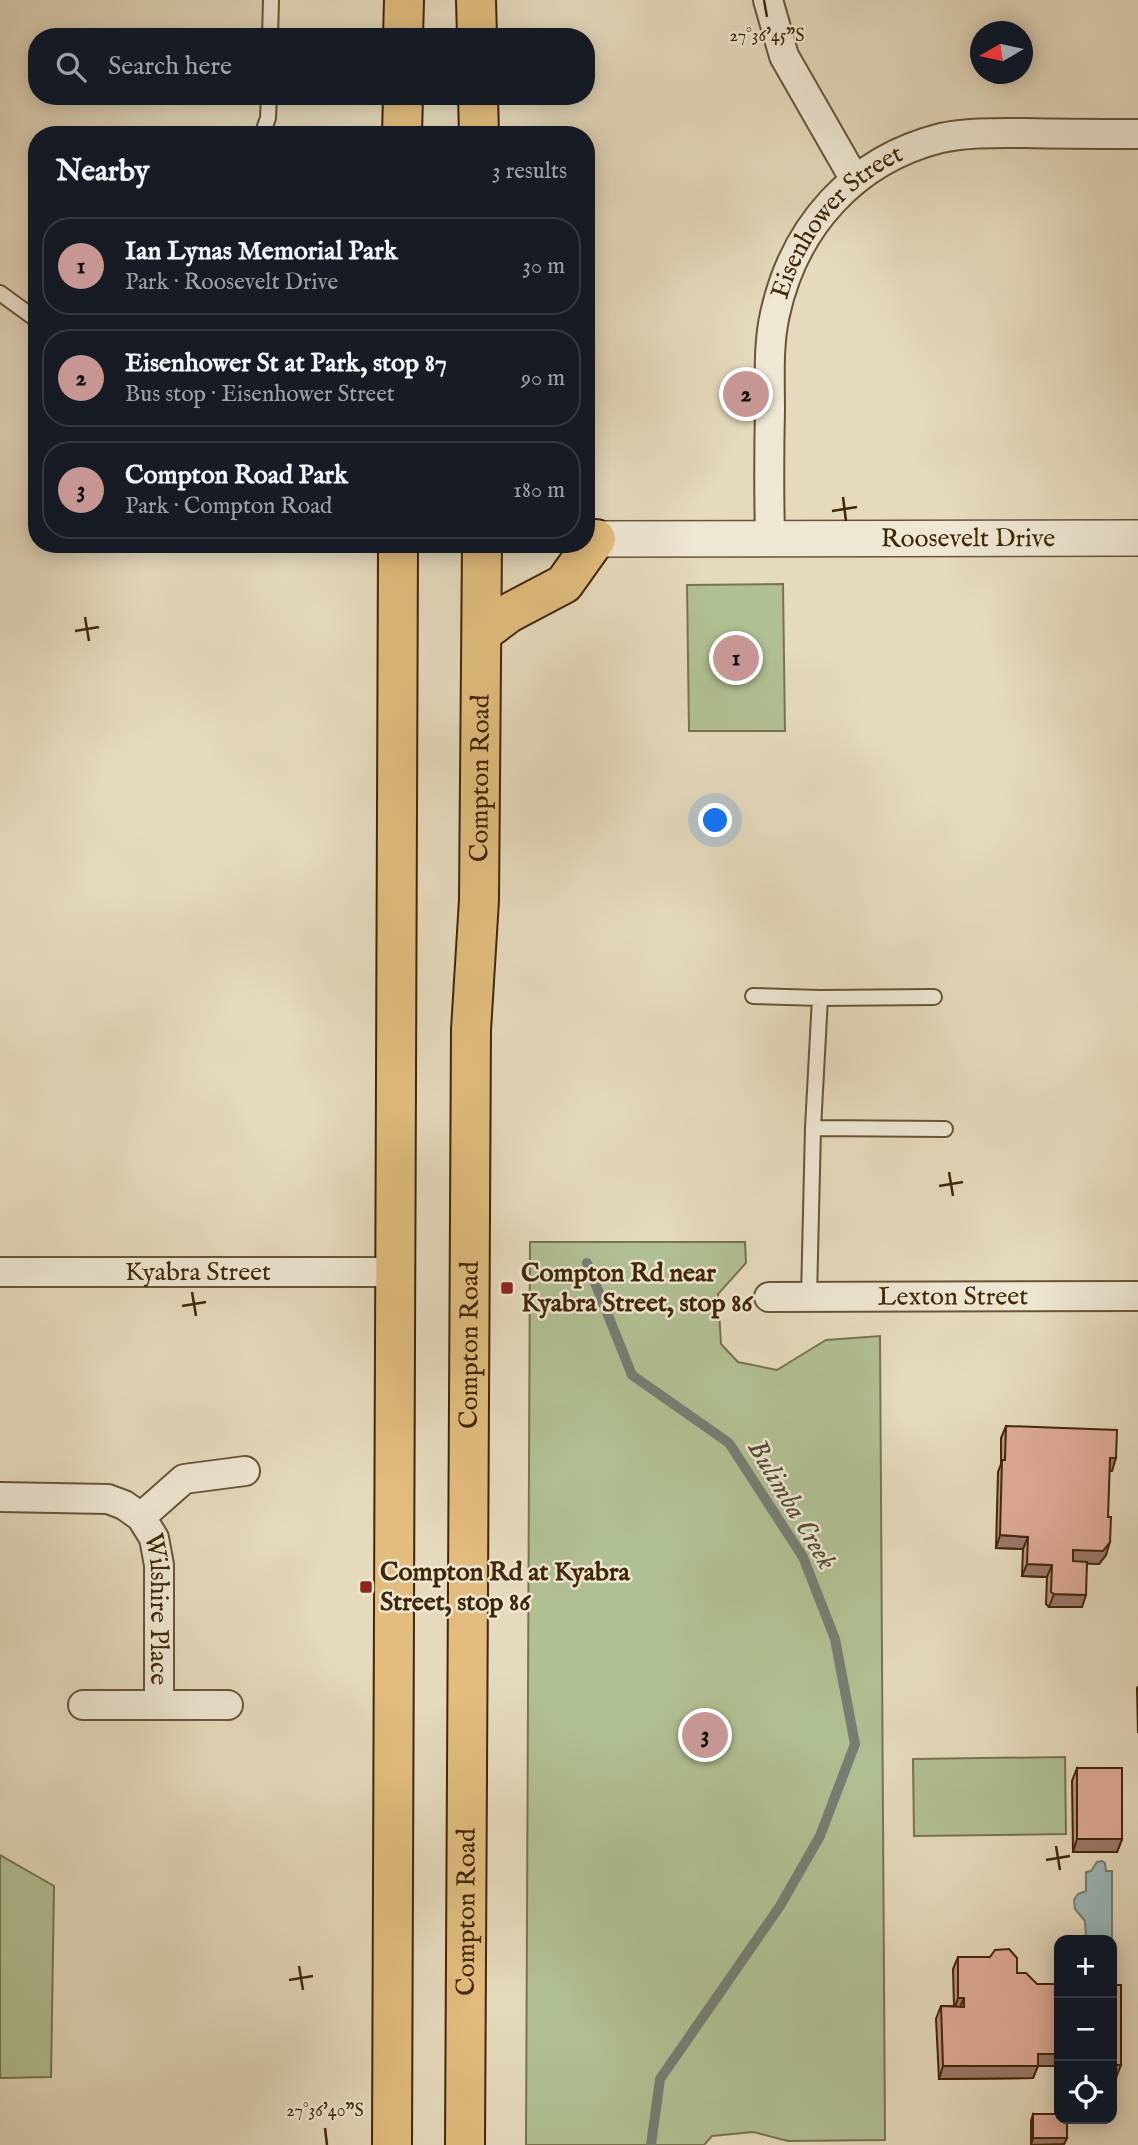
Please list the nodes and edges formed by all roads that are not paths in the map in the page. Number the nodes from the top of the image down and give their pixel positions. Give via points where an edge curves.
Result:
1 (271, 0) edge
2 (404, 0) edge
3 (476, 0) edge
4 (768, 0) edge
5 (270, 28) edge
6 (404, 28) edge
7 (477, 28) edge
8 (269, 105) edge
9 (403, 105) edge
10 (478, 105) edge
11 (265, 126) edge
12 (402, 126) edge
13 (479, 126) edge
14 (1138, 134) edge
15 (855, 180) junction
16 (0, 293) edge
17 (28, 313) edge
18 (770, 537) junction
19 (1138, 538) edge
20 (595, 539) edge
21 (398, 553) edge
22 (482, 553) edge
23 (583, 553) edge
24 (482, 633) junction
25 (753, 996) dead end
26 (934, 997) dead end
27 (820, 998) junction
28 (813, 1128) junction
29 (945, 1129) dead end
30 (0, 1272) edge
31 (396, 1272) junction
32 (1138, 1296) edge
33 (769, 1297) dead end
34 (810, 1297) junction
35 (245, 1471) dead end
36 (0, 1497) edge
37 (141, 1517) junction
38 (83, 1705) dead end
39 (159, 1705) junction
40 (228, 1705) dead end
41 (392, 2145) edge
42 (466, 2145) edge

1 - 5 lane
2 - 6 main road
3 - 7 main road
4 - 15 street via 784,55
8 - 11 lane
9 - 12 main road
10 - 13 main road
14 - 15 street, Eisenhower Street via 976,133 942,138 881,161
15 - 18 street, Eisenhower Street via 820,214 806,235 786,275 774,317
16 - 17 lane
18 - 19 street, Roosevelt Drive
18 - 20 street, Roosevelt Drive
21 - 31 main road
22 - 24 main road, Compton Road
23 - 24 main road via 564,584
24 - 42 main road, Compton Road via 480,900 471,1030
25 - 27 lane
26 - 27 lane
27 - 28 lane
28 - 29 lane
28 - 34 lane
30 - 31 street, Kyabra Street
31 - 41 main road
32 - 34 street, Lexton Street
33 - 34 street, Lexton Street
35 - 37 street, Wilshire Place via 184,1479
36 - 37 street, Wilshire Place via 108,1499
37 - 39 street, Wilshire Place via 154,1538 159,1565
38 - 39 street, Wilshire Place
39 - 40 street, Wilshire Place

